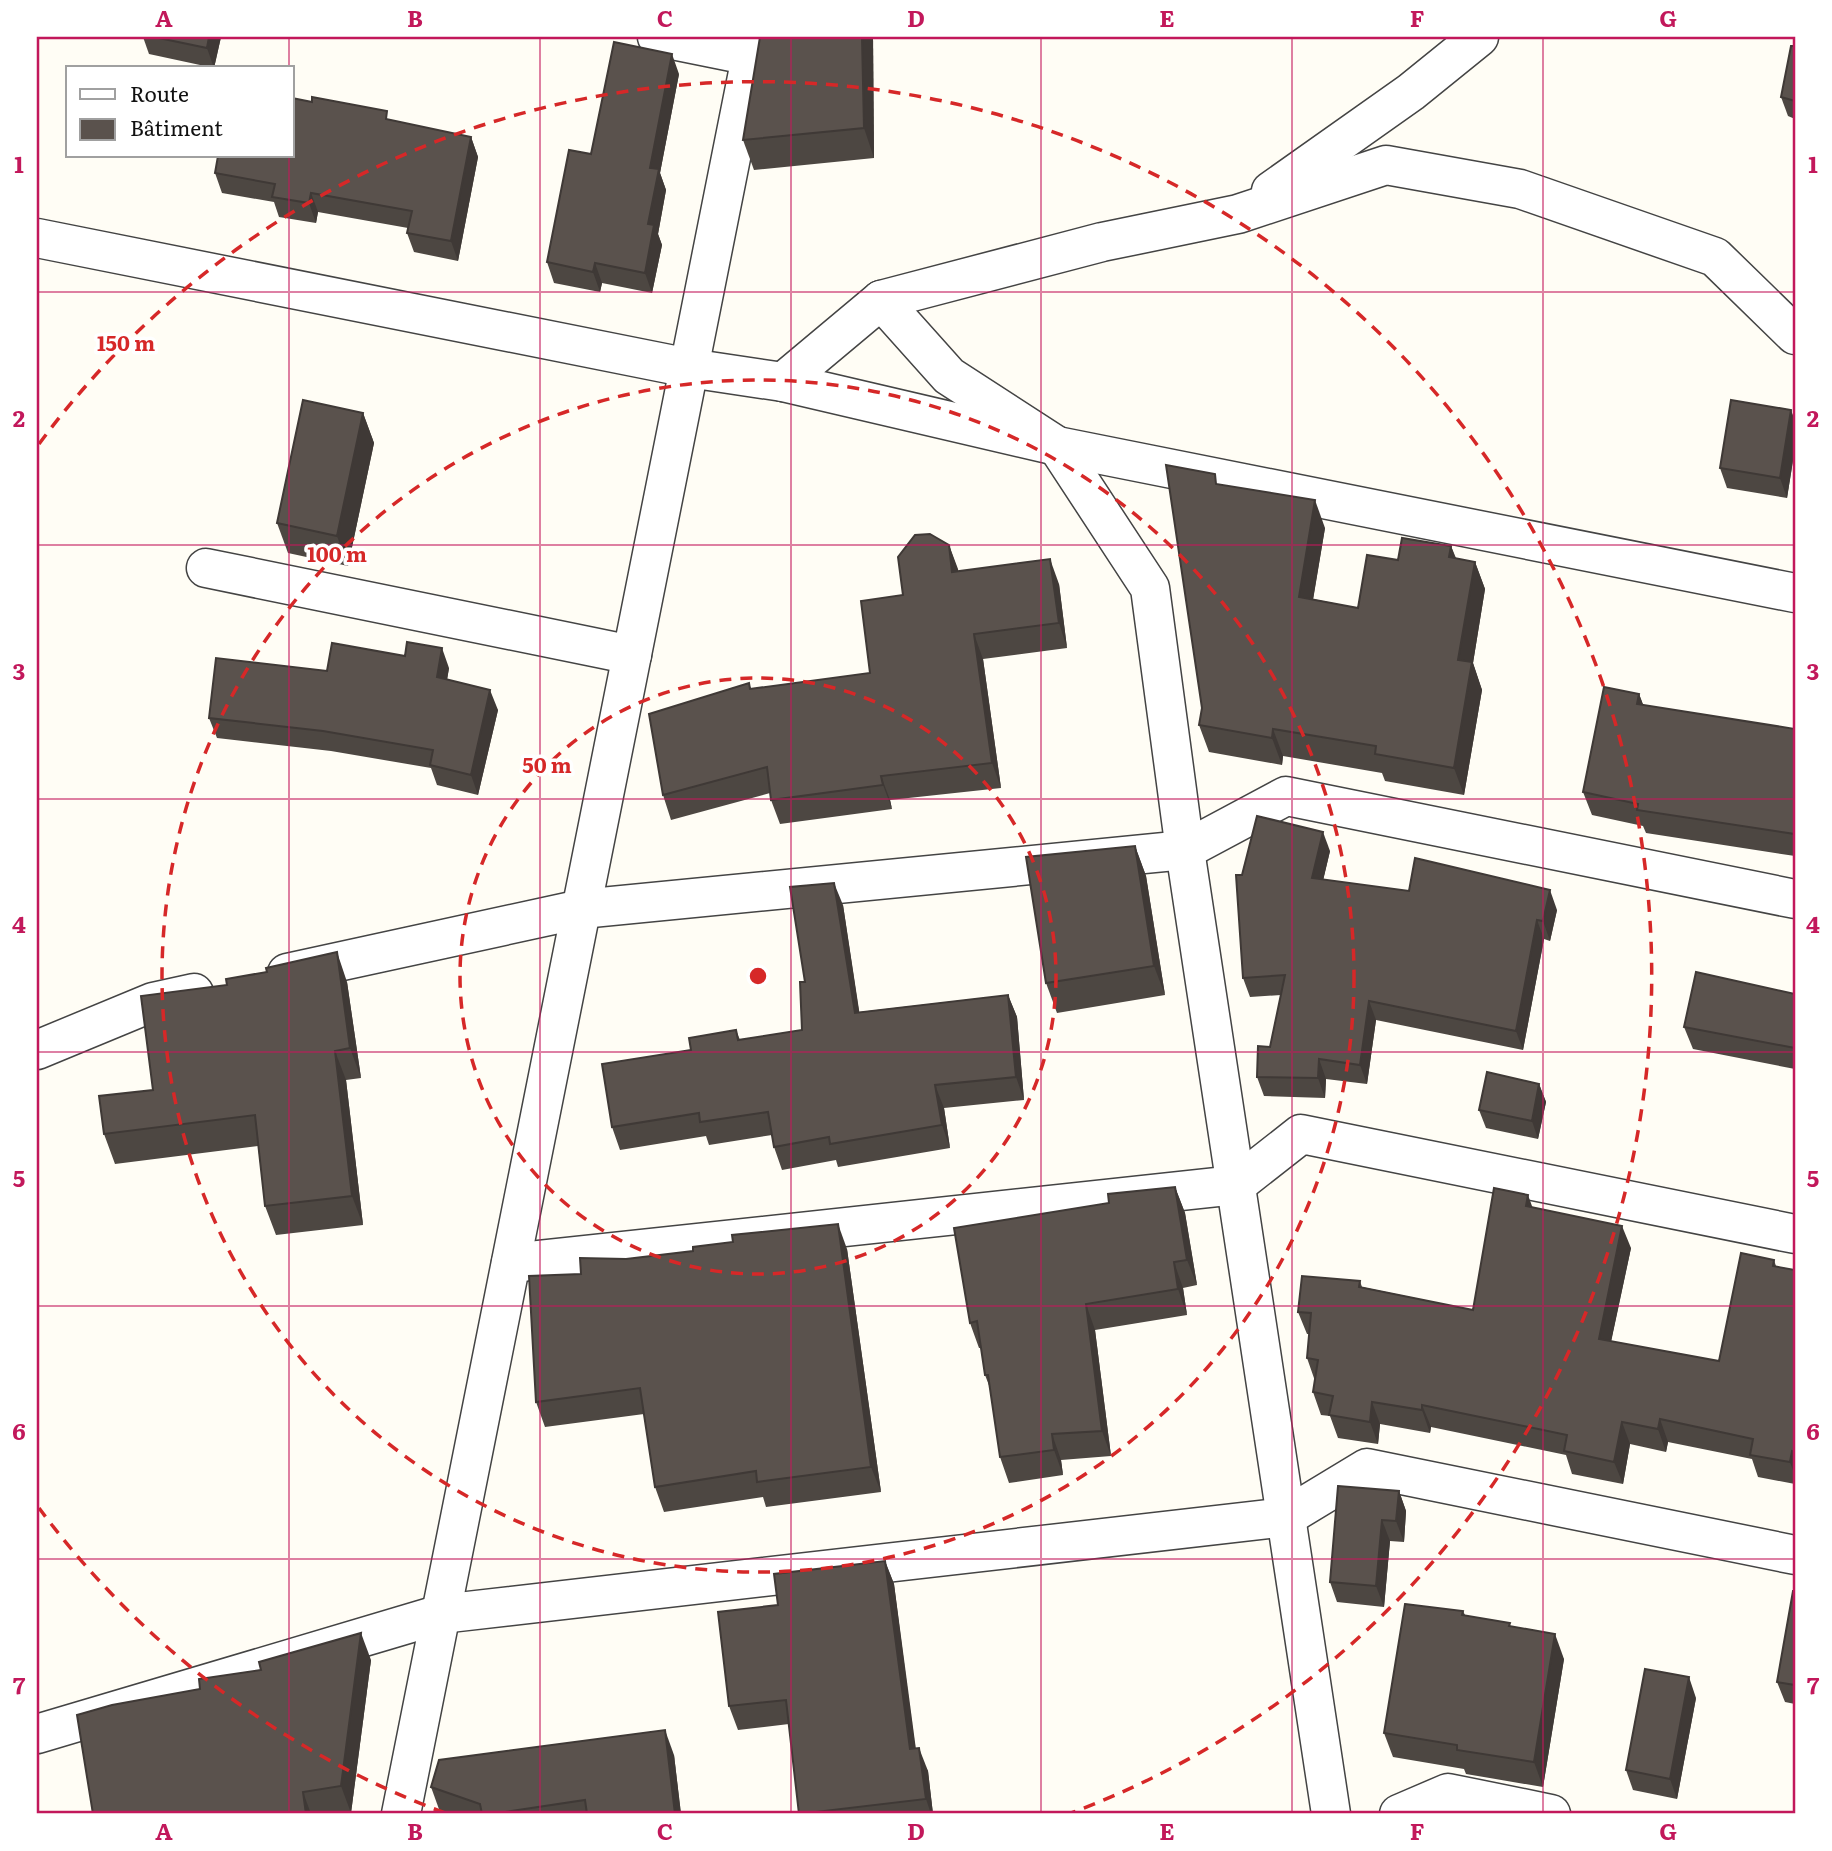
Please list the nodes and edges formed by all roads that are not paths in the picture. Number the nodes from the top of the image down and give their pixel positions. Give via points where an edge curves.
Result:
1 (657, 37) edge
2 (1479, 37) edge
3 (753, 46) edge
4 (1238, 214) junction
5 (37, 238) edge
6 (881, 300) junction
7 (1795, 335) edge
8 (689, 368) junction
9 (783, 382) junction
10 (1057, 446) junction
11 (206, 568) dead end
12 (1795, 593) edge
13 (632, 655) junction
14 (1185, 850) junction
15 (1795, 899) edge
16 (581, 909) junction
17 (37, 1050) edge
18 (1236, 1185) junction
19 (1795, 1234) edge
20 (511, 1262) junction
21 (1286, 1517) junction
22 (1795, 1555) edge
23 (441, 1614) junction
24 (37, 1734) edge
25 (401, 1814) edge
26 (1331, 1814) edge
27 (1399, 1814) edge
28 (1551, 1814) edge

1 - 3 street
2 - 4 street via 1412,92
3 - 8 street
4 - 6 street via 1102,242
4 - 7 street via 1385,165 1520,189 1715,257
5 - 8 street
6 - 9 street
6 - 10 street via 949,376
8 - 9 street
8 - 13 street
9 - 10 street
10 - 12 street
10 - 14 street via 1150,587
11 - 13 street
13 - 16 street
14 - 15 street via 1286,796
14 - 16 street
14 - 18 street
16 - 17 street via 153,1002
16 - 20 street
18 - 19 street via 1301,1134
18 - 20 street
18 - 21 street
20 - 23 street
21 - 22 street via 1367,1468
21 - 23 street
21 - 26 street
23 - 24 street
23 - 25 street
27 - 28 street via 1448,1793

